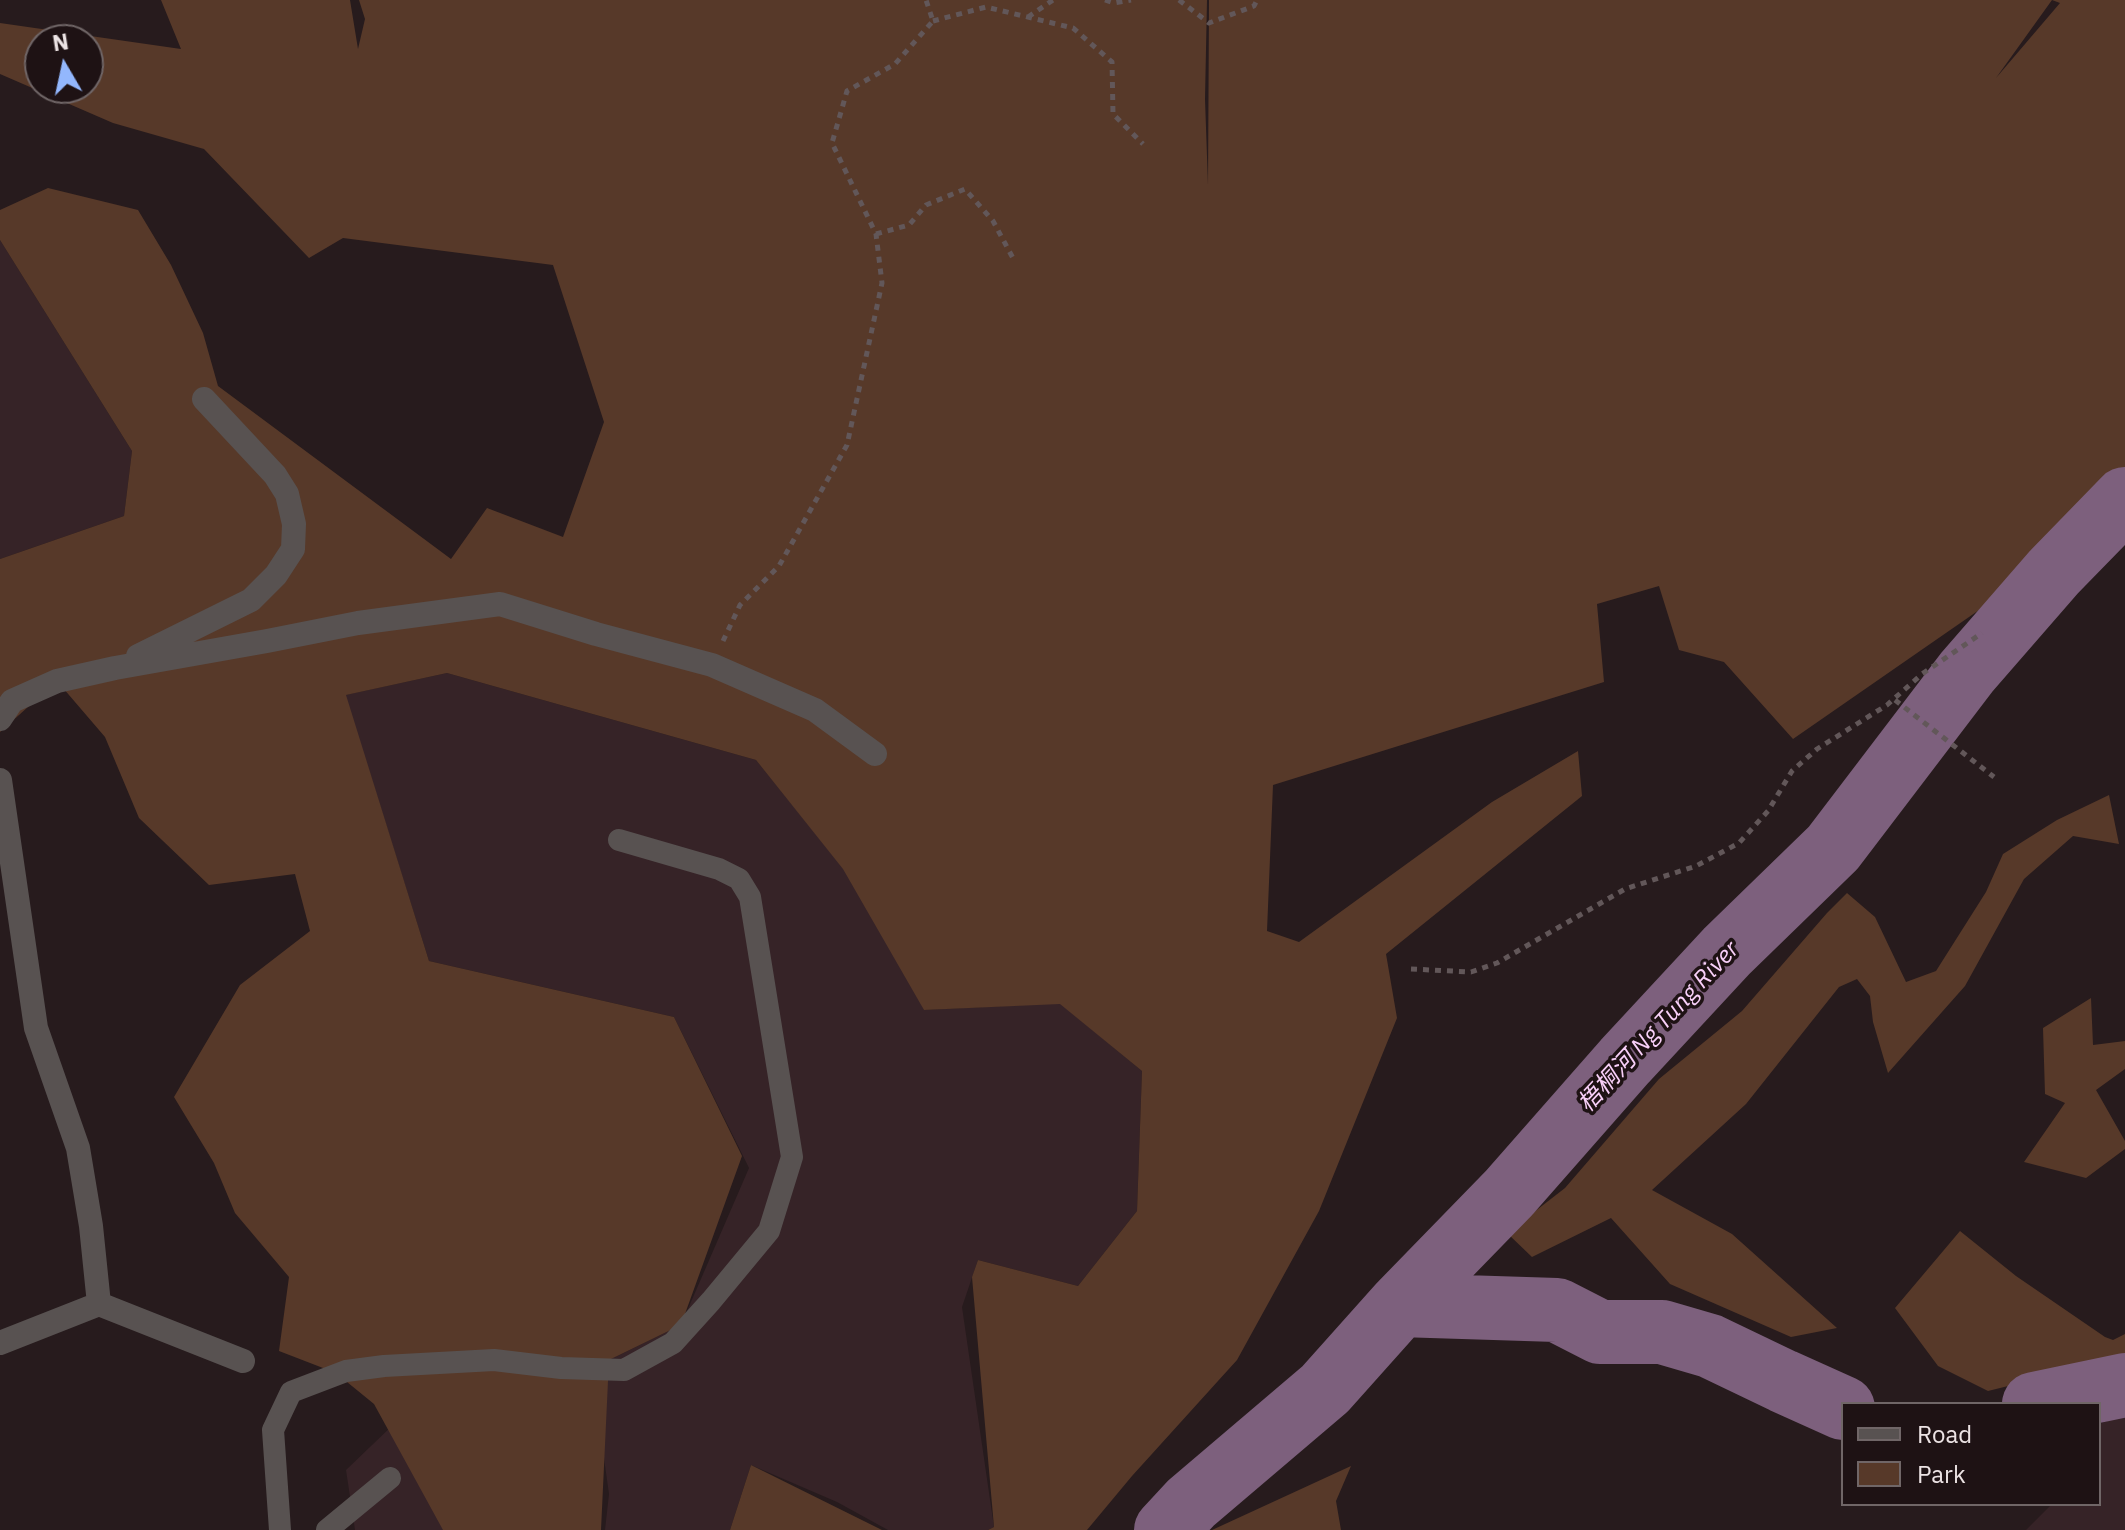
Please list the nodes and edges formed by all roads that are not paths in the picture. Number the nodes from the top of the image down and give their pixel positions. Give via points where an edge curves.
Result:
1 (204, 399) dead end
2 (115, 668) junction
3 (0, 719) edge
4 (875, 754) dead end
5 (0, 780) edge
6 (619, 840) dead end
7 (99, 1304) junction
8 (0, 1343) edge
9 (243, 1361) dead end
10 (390, 1478) dead end
11 (280, 1530) edge
12 (327, 1530) edge

1 - 2 street via 287,494 293,549 251,600
2 - 3 street via 28,692 12,701
2 - 4 street via 358,623 500,604 712,665 815,710
5 - 7 street via 36,1028 78,1148
6 - 11 lane via 719,869 739,879 750,897 792,1157 769,1231 673,1343 624,1370 494,1360 384,1366 346,1371 291,1392 273,1430
7 - 8 street
7 - 9 street
10 - 12 lane

